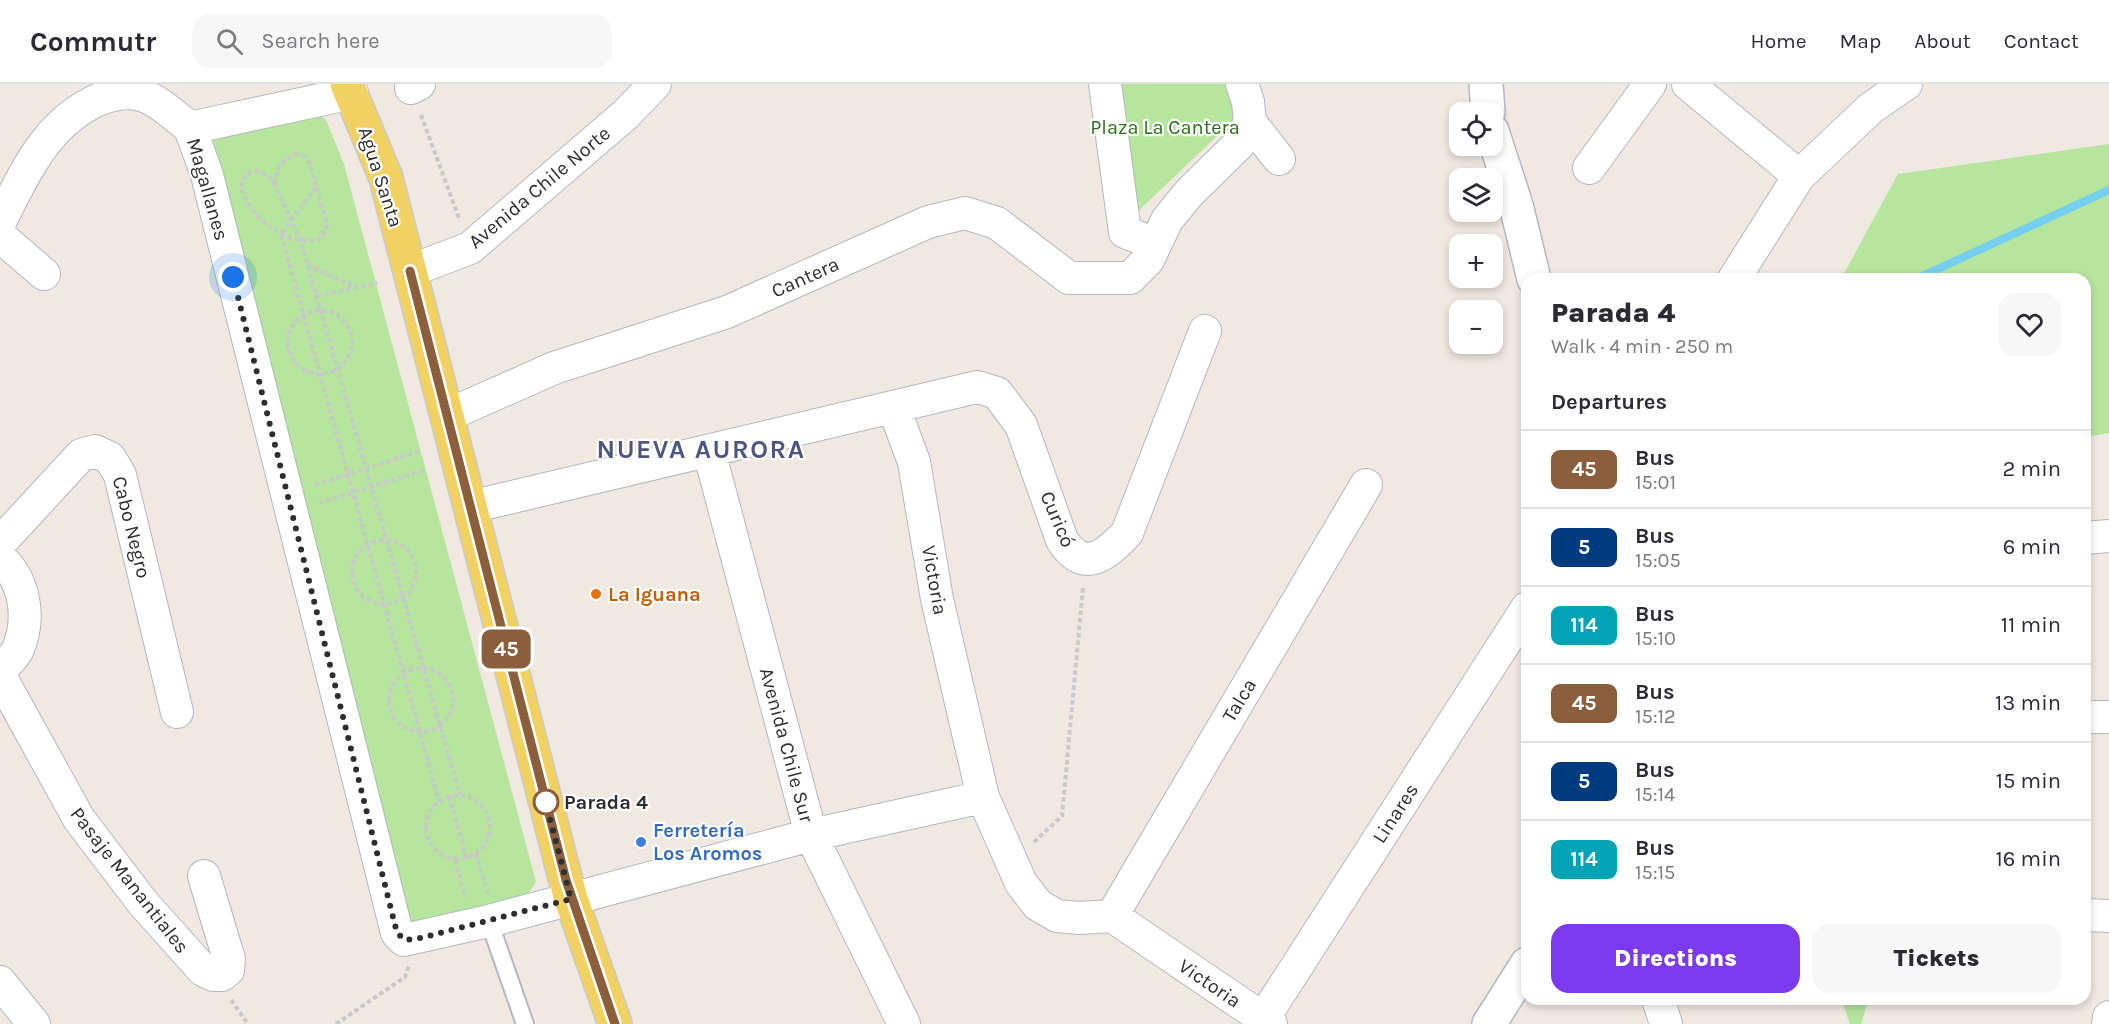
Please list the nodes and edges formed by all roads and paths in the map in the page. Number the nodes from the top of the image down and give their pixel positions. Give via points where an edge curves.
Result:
1 (656, 84) edge
2 (1105, 84) edge
3 (1242, 84) edge
4 (1486, 84) edge
5 (1650, 84) edge
6 (1688, 84) edge
7 (1906, 84) edge
8 (415, 86) edge
9 (350, 89) edge
10 (1880, 96) edge
11 (1487, 102) edge
12 (1250, 122) junction
13 (190, 128) junction
14 (1500, 156) edge
15 (1279, 159) dead end
16 (1590, 168) dead end
17 (1799, 176) junction
18 (274, 183) junction
19 (316, 187) junction
20 (291, 220) junction
21 (0, 222) edge
22 (281, 234) junction
23 (0, 236) edge
24 (300, 240) junction
25 (470, 248) junction
26 (1152, 252) junction
27 (308, 265) junction
28 (410, 271) junction
29 (1533, 273) edge
30 (1738, 273) edge
31 (44, 274) dead end
32 (377, 282) dead end
33 (356, 287) junction
34 (316, 296) junction
35 (320, 310) junction
36 (303, 315) junction
37 (1205, 331) dead end
38 (338, 370) junction
39 (320, 375) junction
40 (894, 408) junction
41 (448, 415) junction
42 (420, 451) dead end
43 (709, 451) junction
44 (366, 469) junction
45 (425, 470) dead end
46 (348, 474) junction
47 (1366, 485) dead end
48 (371, 487) junction
49 (353, 493) junction
50 (290, 503) junction
51 (470, 507) junction
52 (2109, 536) edge
53 (2091, 538) edge
54 (387, 540) junction
55 (0, 543) edge
56 (367, 544) junction
57 (0, 558) edge
58 (1085, 560) junction
59 (403, 598) junction
60 (384, 604) junction
61 (1521, 618) edge
62 (423, 668) junction
63 (0, 671) edge
64 (403, 673) junction
65 (0, 676) edge
66 (177, 712) dead end
67 (2091, 717) edge
68 (2109, 717) edge
69 (440, 726) junction
70 (419, 732) junction
71 (460, 795) junction
72 (449, 796) junction
73 (983, 797) junction
74 (439, 801) junction
75 (811, 835) junction
76 (477, 854) junction
77 (467, 859) junction
78 (455, 860) junction
79 (1012, 864) junction
80 (204, 876) dead end
81 (571, 899) junction
82 (2091, 915) edge
83 (1112, 916) junction
84 (2109, 916) edge
85 (486, 922) junction
86 (421, 938) junction
87 (1521, 973) edge
88 (0, 982) edge
89 (1660, 1005) edge
90 (2109, 1017) edge
91 (1267, 1021) edge
92 (34, 1024) edge
93 (336, 1024) edge
94 (525, 1024) edge
95 (615, 1024) edge
96 (904, 1024) edge
97 (1489, 1024) edge
98 (1666, 1024) edge
99 (2108, 1024) edge

1 - 25 street, Avenida Chile Norte via 626,115
2 - 26 street via 1125,232
3 - 12 street
4 - 11 street
5 - 16 street
6 - 17 street
7 - 10 street
8 - 25 path
9 - 13 street, Magallanes
9 - 28 main road, Agua Santa via 386,178
10 - 17 street
12 - 15 street
12 - 26 street via 1239,144 1167,220
13 - 21 street via 148,97 113,94 92,102 47,137
13 - 50 street, Magallanes via 207,175
14 - 29 street
17 - 30 street
18 - 19 path via 279,165 290,156 300,155 309,161
18 - 20 path
18 - 22 path via 267,174 257,171 245,175 241,187 252,210
19 - 20 path
19 - 24 path via 326,230 320,239
20 - 22 path
20 - 24 path
22 - 24 path
22 - 36 path
23 - 31 street
24 - 27 path
25 - 28 street, Avenida Chile Norte
26 - 41 street, Cantera via 1130,278 1069,278 997,223 965,213 928,222 728,312 554,368
27 - 33 path
27 - 34 path
28 - 41 main road, Agua Santa
32 - 33 path
33 - 34 path
34 - 35 path
35 - 36 path
35 - 38 path
35 - 38 path via 338,315 352,338 349,356
36 - 39 path
36 - 39 path via 290,330 288,350 300,368
37 - 58 street, Curicó via 1127,533 1108,553
38 - 39 path
38 - 44 path
39 - 46 path
40 - 43 street
40 - 58 street, Curicó via 977,387 997,393 1021,424 1062,540 1071,554
40 - 73 street, Victoria via 914,462 937,599
41 - 51 main road, Agua Santa
42 - 44 path
43 - 51 street
43 - 75 street, Avenida Chile Sur
44 - 46 path
44 - 48 path
45 - 48 path
46 - 49 path
46 - 50 path
47 - 83 street, Talca
48 - 49 path
48 - 54 path
49 - 50 path
49 - 56 path
50 - 86 street, Magallanes via 397,933 405,940
51 - 81 main road, Agua Santa
52 - 53 street
54 - 56 path
54 - 59 path
54 - 59 path via 404,547 415,563 415,582
55 - 66 street, Cabo Negro via 81,455 95,451 110,458 120,475
56 - 60 path
56 - 60 path via 354,560 352,580 364,597
57 - 63 street via 17,578 25,600 18,650
58 - 79 path via 1062,816
59 - 60 path
59 - 62 path
60 - 64 path
61 - 91 street, Linares
62 - 64 path
62 - 69 path
62 - 69 path via 441,675 452,691 452,710
64 - 70 path
64 - 70 path via 390,688 389,709 400,725
65 - 80 street, Pasaje Manantiales via 78,819 143,903 203,970 222,975 228,970 229,959
67 - 68 street
69 - 70 path
69 - 71 path
70 - 74 path
71 - 72 path
71 - 76 path via 478,802 489,818 489,837
72 - 74 path
72 - 77 path
73 - 75 street
73 - 79 street, Victoria
74 - 78 path via 427,817 426,836 437,852
75 - 81 street
75 - 96 street, Avenida Chile Sur
76 - 77 path
76 - 85 path
77 - 78 path
78 - 85 path
79 - 83 street, Victoria via 1038,905 1057,916
81 - 85 street
81 - 95 main road, Agua Santa
82 - 84 street
83 - 91 street, Victoria
85 - 86 street
85 - 94 lane
86 - 93 path via 405,977
87 - 97 street
88 - 92 street
89 - 98 street
90 - 99 street

